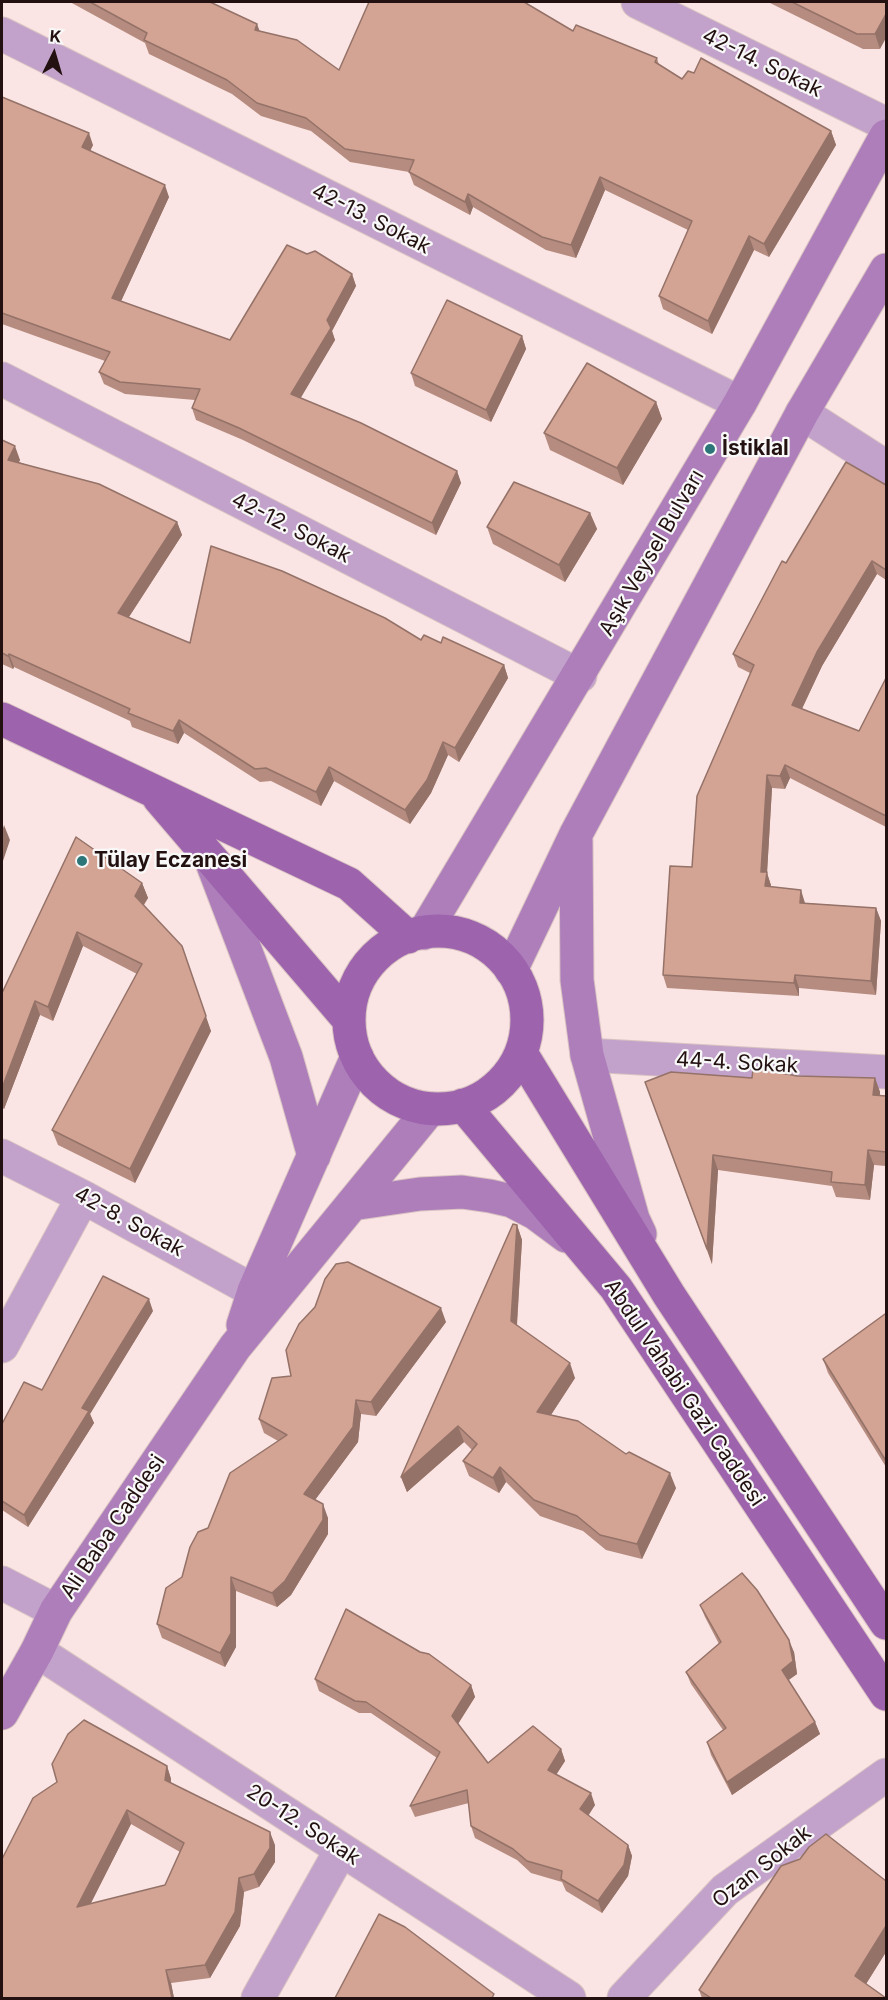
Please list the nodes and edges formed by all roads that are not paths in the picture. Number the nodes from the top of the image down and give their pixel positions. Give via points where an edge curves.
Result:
1 (638, 2) edge
2 (2, 34) edge
3 (886, 124) edge
4 (886, 136) edge
5 (886, 270) edge
6 (2, 379) edge
7 (740, 403) junction
8 (802, 413) junction
9 (886, 467) edge
10 (580, 676) junction
11 (2, 719) edge
12 (150, 788) junction
13 (576, 834) junction
14 (210, 859) junction
15 (416, 935) junction
16 (511, 970) junction
17 (349, 1020) junction
18 (521, 1053) junction
19 (586, 1055) junction
20 (357, 1057) junction
21 (886, 1072) edge
22 (463, 1105) junction
23 (430, 1109) junction
24 (2, 1156) edge
25 (314, 1156) junction
26 (83, 1197) junction
27 (352, 1204) junction
28 (582, 1249) junction
29 (254, 1291) junction
30 (669, 1295) junction
31 (2, 1346) edge
32 (236, 1347) junction
33 (2, 1584) edge
34 (56, 1611) junction
35 (886, 1623) edge
36 (37, 1651) junction
37 (886, 1694) edge
38 (2, 1713) edge
39 (886, 1776) edge
40 (341, 1850) junction
41 (258, 1998) edge
42 (569, 1998) edge
43 (624, 1998) edge

1 - 3 street, 42-14. Sokak
2 - 7 street, 42-13. Sokak
4 - 7 main road, Aşık Veysel Bulvarı
5 - 8 main road
6 - 10 street, 42-12. Sokak
7 - 10 main road, Aşık Veysel Bulvarı
8 - 9 street
8 - 13 main road
10 - 15 main road, Aşık Veysel Bulvarı
11 - 12 main road
12 - 14 main road
12 - 15 main road via 349,884
13 - 16 main road
13 - 19 main road via 577,980
14 - 17 main road
14 - 25 main road via 286,1057
15 - 16 main road via 446,932 478,941 500,956
15 - 17 main road via 381,952 363,971 352,995
16 - 18 main road via 521,988 527,1014
17 - 20 main road
18 - 22 main road via 500,1084 479,1100
18 - 30 main road, Abdul Vahabi Gazi Caddesi
19 - 21 street, 44-4. Sokak
19 - 30 main road via 633,1219
20 - 23 main road via 372,1080 392,1096
20 - 25 main road
22 - 23 main road
22 - 28 main road, Abdul Vahabi Gazi Caddesi
23 - 27 main road
24 - 26 street, 42-8. Sokak
25 - 29 main road
26 - 29 street, 42-8. Sokak
26 - 31 street
27 - 28 main road via 420,1194 462,1192 490,1196 536,1213
27 - 32 main road
28 - 37 main road, Abdul Vahabi Gazi Caddesi via 615,1288
29 - 32 main road
30 - 35 main road, Abdul Vahabi Gazi Caddesi
32 - 34 main road, Ali Baba Caddesi
33 - 34 street
34 - 36 main road, Ali Baba Caddesi
36 - 38 main road, Ali Baba Caddesi
36 - 40 street, 20-12. Sokak
39 - 43 street, Ozan Sokak via 724,1890
40 - 41 street
40 - 42 street, 20-12. Sokak

